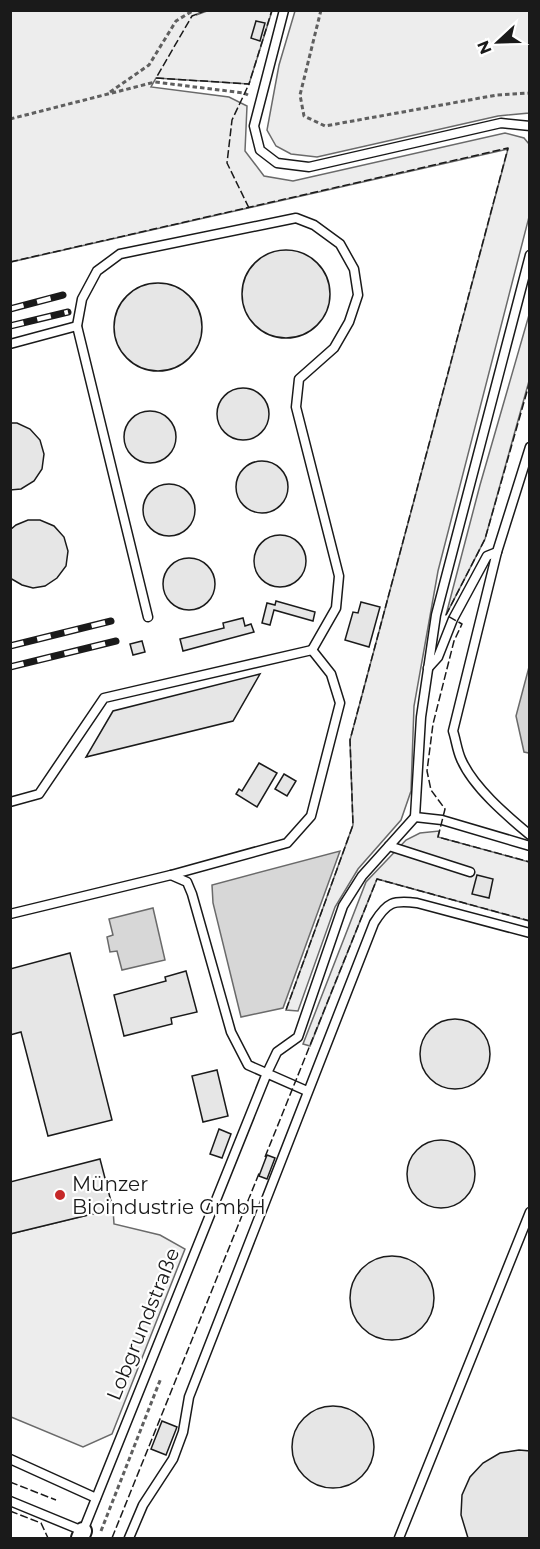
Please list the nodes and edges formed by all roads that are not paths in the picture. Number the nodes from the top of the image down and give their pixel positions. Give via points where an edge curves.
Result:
1 (284, 10) edge
2 (530, 126) edge
3 (530, 255) edge
4 (77, 326) junction
5 (10, 344) edge
6 (530, 447) edge
7 (497, 552) junction
8 (148, 617) dead end
9 (312, 650) junction
10 (427, 669) junction
11 (10, 802) edge
12 (415, 817) junction
13 (530, 835) edge
14 (389, 846) junction
15 (530, 846) edge
16 (470, 872) dead end
17 (171, 875) junction
18 (10, 914) edge
19 (530, 933) edge
20 (267, 1073) junction
21 (307, 1091) junction
22 (530, 1212) edge
23 (10, 1459) edge
24 (96, 1498) junction
25 (10, 1501) edge
26 (82, 1535) edge
27 (129, 1539) edge
28 (399, 1539) edge

1 - 2 lane via 254,126 260,150 277,163 309,167 501,123
3 - 10 lane via 436,615
4 - 5 lane
4 - 8 lane
4 - 9 lane via 82,299 97,271 120,254 296,218 314,225 340,244 354,269 358,295 334,348 299,380 296,407 339,576 336,608
6 - 7 lane
7 - 10 lane via 486,556 438,657
7 - 13 lane via 453,731 461,759 472,778
9 - 11 lane via 104,698 39,794
9 - 17 lane via 331,674 340,703 311,816 287,843
10 - 12 lane
12 - 14 lane, Lobgrundstraße
12 - 15 lane via 442,820
14 - 16 lane
14 - 20 lane, Lobgrundstraße via 362,876 343,906 298,1037 277,1052
17 - 18 lane
17 - 20 lane via 187,882 192,894 231,1032 248,1065
19 - 21 lane via 417,903 401,901 382,910
20 - 21 lane
20 - 24 lane, Lobgrundstraße
21 - 27 lane via 189,1398 173,1459 142,1505
22 - 28 lane
23 - 24 lane
24 - 26 lane, Lobgrundstraße
25 - 26 lane

